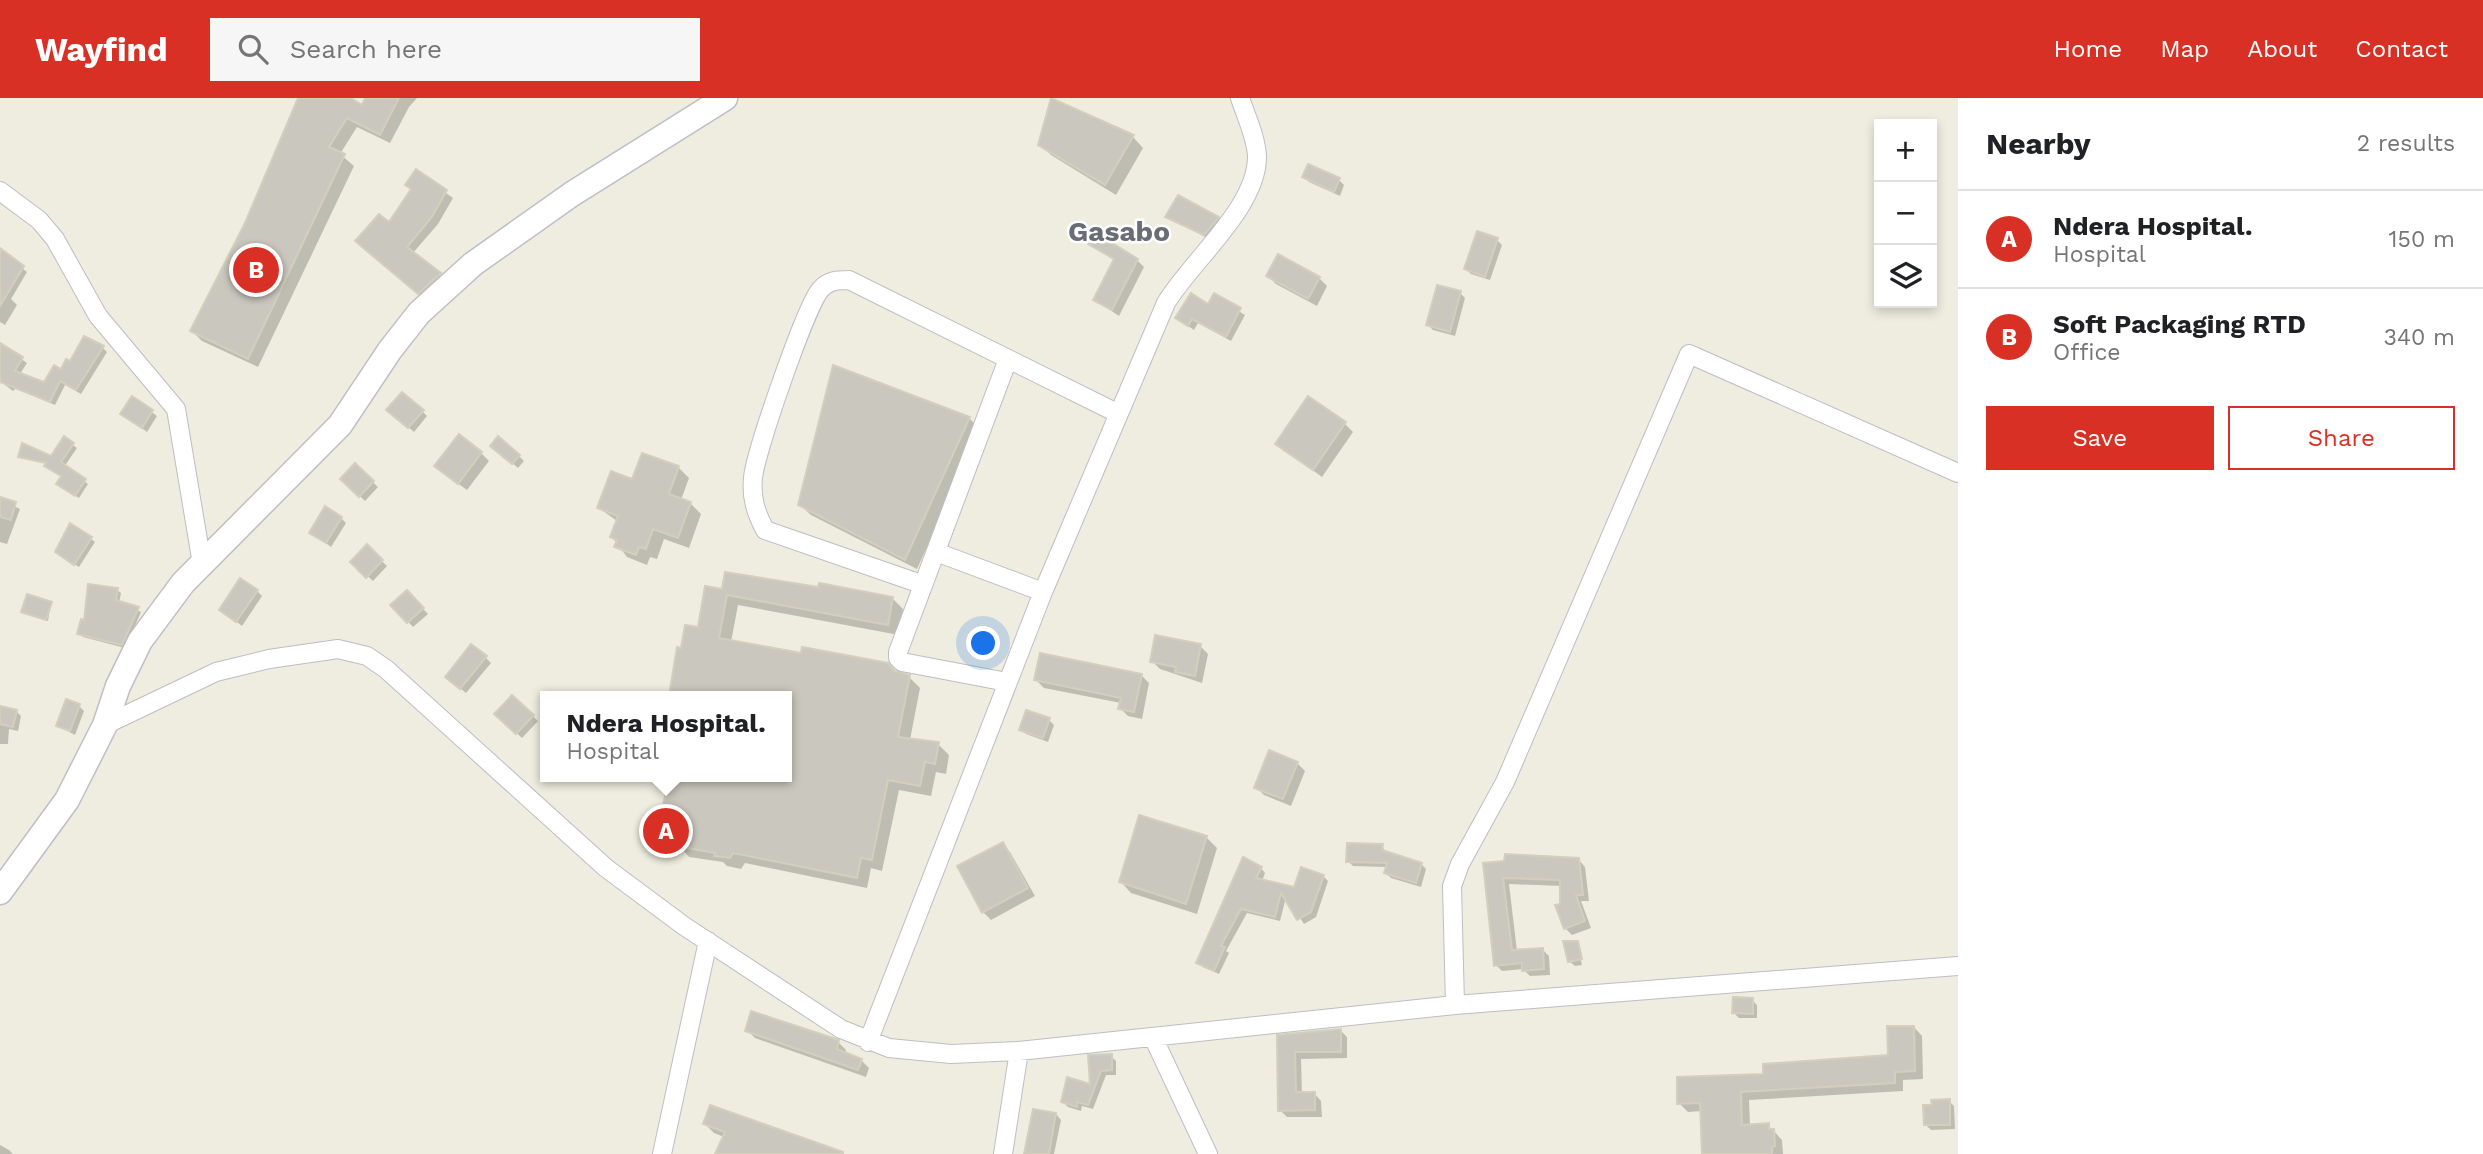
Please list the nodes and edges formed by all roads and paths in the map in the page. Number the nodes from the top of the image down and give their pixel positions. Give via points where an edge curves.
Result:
1 (725, 98) edge
2 (1240, 98) edge
3 (0, 191) edge
4 (1008, 359) junction
5 (1117, 413) junction
6 (1958, 473) edge
7 (936, 552) junction
8 (202, 564) junction
9 (921, 584) junction
10 (1043, 592) junction
11 (1007, 682) junction
12 (105, 725) junction
13 (0, 892) edge
14 (708, 941) junction
15 (1958, 967) edge
16 (1455, 1005) junction
17 (1153, 1037) junction
18 (867, 1042) junction
19 (1019, 1051) junction
20 (662, 1154) edge
21 (1003, 1154) edge
22 (1208, 1154) edge

1 - 8 main road via 572,194 446,288 390,349 325,443
2 - 5 street via 1257,154 1255,173 1234,212 1166,303
3 - 8 street via 39,220 55,239 98,316 176,409
4 - 5 street
4 - 7 street
4 - 9 street via 849,280 835,279 821,289 802,328 753,475 756,513 765,530
5 - 10 street
6 - 16 street via 1689,354 1505,782 1452,886
7 - 9 street
7 - 10 street
8 - 12 main road via 140,641
9 - 11 street via 898,658
10 - 11 street
11 - 18 street
12 - 13 main road via 66,800
12 - 14 street via 216,672 338,649 367,656 606,868
14 - 18 street
14 - 20 street
15 - 16 street
16 - 17 street
17 - 19 street
17 - 22 street
18 - 19 street via 951,1054
19 - 21 street

